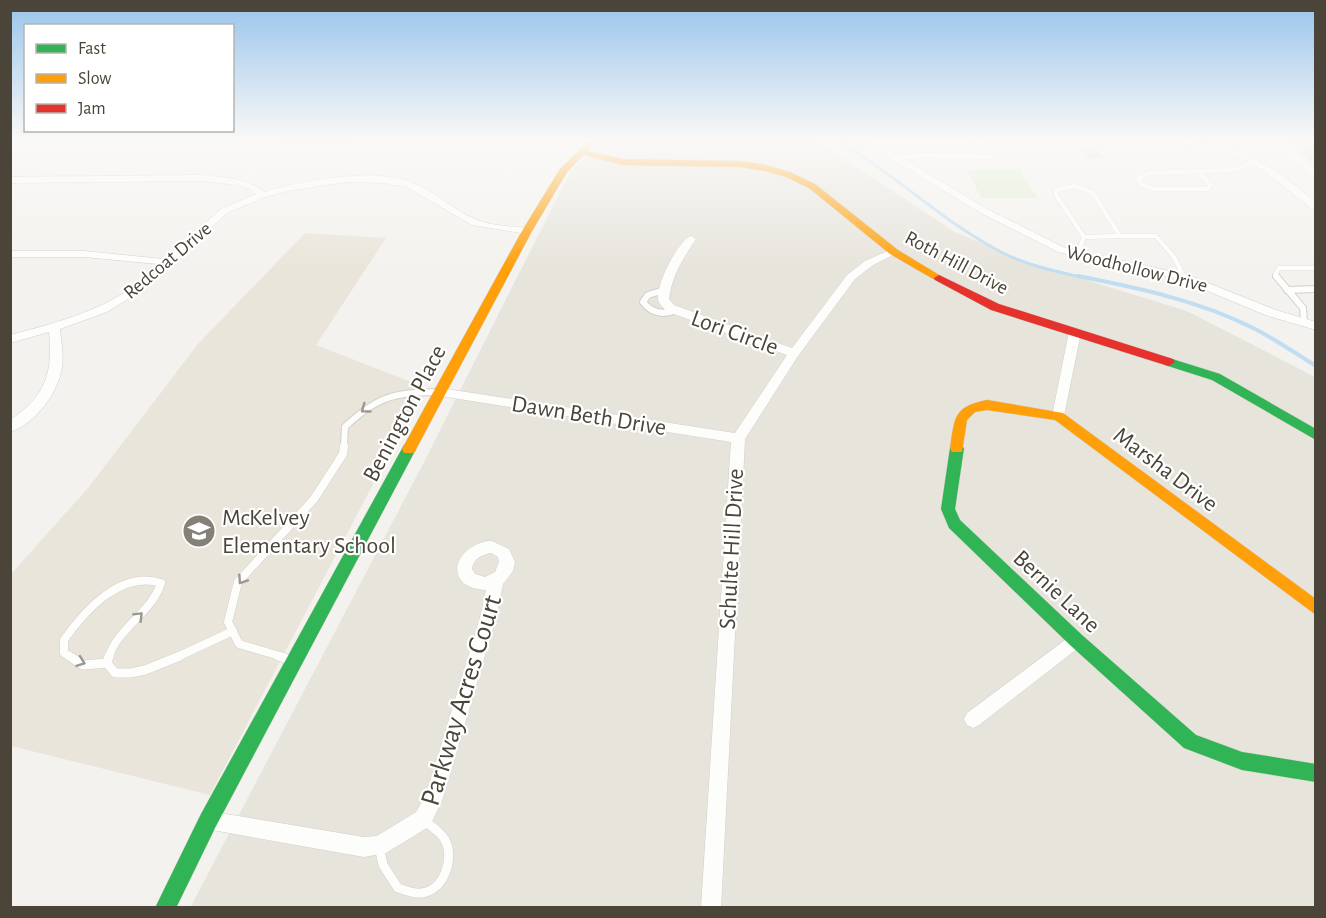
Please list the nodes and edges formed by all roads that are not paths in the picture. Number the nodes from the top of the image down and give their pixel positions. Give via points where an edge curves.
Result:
1 (241, 183) edge
2 (317, 183) edge
3 (398, 183) edge
4 (556, 183) edge
5 (804, 183) edge
6 (937, 183) edge
7 (1140, 183) edge
8 (1209, 183) edge
9 (1287, 183) edge
10 (262, 195) junction
11 (1316, 209) edge
12 (527, 231) junction
13 (1120, 236) junction
14 (1084, 237) junction
15 (691, 238) dead end
16 (894, 252) junction
17 (10, 254) edge
18 (1077, 255) junction
19 (165, 262) junction
20 (1316, 268) edge
21 (1184, 277) junction
22 (1316, 289) edge
23 (664, 290) junction
24 (1287, 290) junction
25 (677, 310) junction
26 (1304, 323) junction
27 (1316, 326) edge
28 (54, 327) junction
29 (1075, 332) junction
30 (10, 339) edge
31 (794, 353) junction
32 (440, 392) junction
33 (1058, 416) junction
34 (10, 427) edge
35 (1316, 435) edge
36 (738, 438) junction
37 (496, 581) dead end
38 (1316, 608) edge
39 (232, 631) junction
40 (1076, 640) junction
41 (297, 662) junction
42 (107, 663) junction
43 (973, 719) dead end
44 (1316, 773) edge
45 (423, 819) junction
46 (208, 821) junction
47 (379, 846) junction
48 (165, 908) edge
49 (711, 908) edge

1 - 10 street
2 - 10 street, Redcoat Drive
3 - 12 street, Redcoat Drive via 410,185 475,223
4 - 12 street, Benington Place
5 - 16 street, Roth Hill Drive
6 - 18 street, Woodhollow Drive via 984,211
7 - 8 lane via 1153,189 1208,189
9 - 11 street
10 - 19 street, Redcoat Drive via 225,211
12 - 32 street, Benington Place
13 - 14 lane
13 - 14 lane via 1088,189 1056,190
13 - 21 lane via 1156,236 1174,257
14 - 18 lane
15 - 23 street, Lori Circle via 675,260
16 - 29 street, Roth Hill Drive via 995,307
16 - 31 street, Schulte Hill Drive via 869,263 852,277
17 - 19 street via 84,254
18 - 21 street, Woodhollow Drive
19 - 28 street, Redcoat Drive via 137,289 103,309
20 - 24 lane via 1279,268 1275,276
21 - 26 street, Woodhollow Drive
22 - 24 lane
23 - 25 street, Lori Circle via 663,300
23 - 25 lane, Lori Circle via 648,295 643,302 647,309 669,314
24 - 26 lane via 1303,308
25 - 31 street, Lori Circle
26 - 27 street, Woodhollow Drive
28 - 30 street, Redcoat Drive
28 - 34 street via 56,370 46,394
29 - 33 street
29 - 35 street, Roth Hill Drive via 1216,377
31 - 36 street, Schulte Hill Drive
32 - 36 street, Dawn Beth Drive
32 -> 39 lane via 390,394 364,408 345,427 343,454 314,500 238,582 228,622
32 - 41 street, Benington Place
33 - 38 street, Marsha Drive
33 - 40 street, Bernie Lane via 987,405 971,408 961,419 948,508 954,524
36 - 49 street, Schulte Hill Drive
37 - 45 street, Parkway Acres Court via 434,798
39 - 41 lane via 239,644
39 - 42 lane via 135,673 119,674
40 - 43 street
40 - 44 street, Bernie Lane via 1190,742 1242,761
41 - 46 street, Benington Place
42 -> 42 lane via 115,641 156,597 162,583 145,579 121,585 68,634 64,653 72,659 83,665
45 - 47 street, Parkway Acres Court
45 - 47 lane, Parkway Acres Court via 444,839 448,850 445,874 436,886 421,893 398,888 383,866
46 - 47 street via 364,847
46 - 48 street, Benington Place

